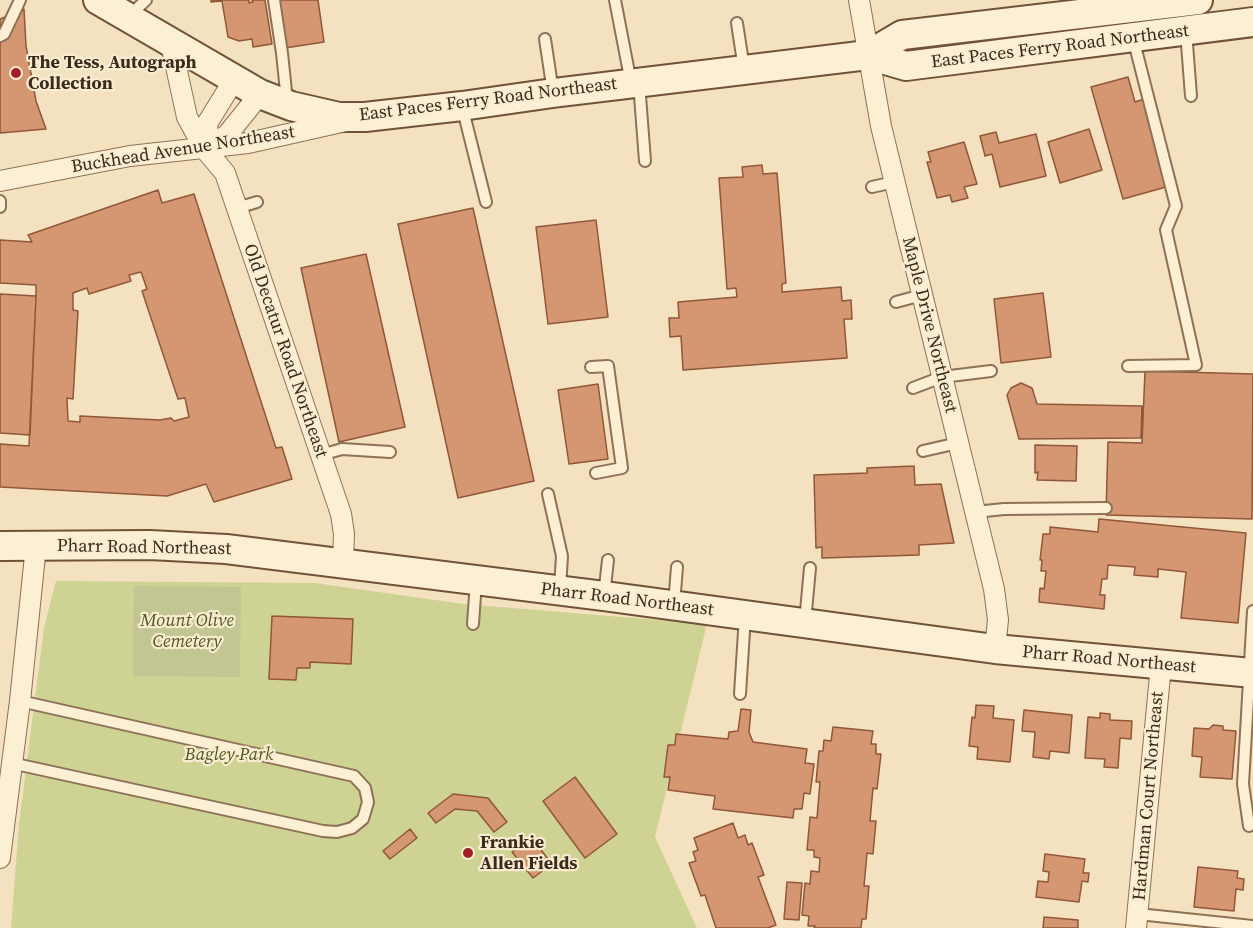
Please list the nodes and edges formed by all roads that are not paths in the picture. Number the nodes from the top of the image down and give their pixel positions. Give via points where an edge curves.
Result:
1 (20, 0) edge
2 (98, 0) edge
3 (274, 0) edge
4 (615, 0) edge
5 (859, 0) edge
6 (1198, 0) edge
7 (137, 9) edge
8 (1253, 22) edge
9 (737, 23) dead end
10 (1186, 32) junction
11 (0, 36) edge
12 (1132, 38) junction
13 (544, 39) dead end
14 (171, 44) junction
15 (868, 55) junction
16 (744, 70) junction
17 (234, 80) junction
18 (635, 83) junction
19 (553, 93) junction
20 (260, 94) junction
21 (1191, 96) dead end
22 (287, 104) junction
23 (462, 106) junction
24 (364, 117) junction
25 (204, 148) junction
26 (645, 161) dead end
27 (0, 181) edge
28 (894, 182) junction
29 (872, 187) dead end
30 (0, 201) edge
31 (257, 202) dead end
32 (486, 202) dead end
33 (0, 207) edge
34 (237, 208) junction
35 (922, 296) junction
36 (896, 302) dead end
37 (1128, 366) dead end
38 (591, 368) dead end
39 (991, 371) dead end
40 (942, 377) junction
41 (913, 388) dead end
42 (958, 442) junction
43 (923, 451) dead end
44 (390, 452) dead end
45 (321, 455) junction
46 (597, 473) dead end
47 (548, 494) dead end
48 (1106, 508) dead end
49 (975, 512) junction
50 (0, 546) edge
51 (36, 546) junction
52 (608, 560) dead end
53 (343, 562) junction
54 (677, 567) dead end
55 (810, 568) dead end
56 (476, 580) junction
57 (560, 591) junction
58 (604, 596) junction
59 (674, 606) junction
60 (1253, 611) edge
61 (745, 615) junction
62 (805, 622) junction
63 (473, 624) dead end
64 (995, 649) junction
65 (1161, 665) junction
66 (1252, 673) edge
67 (740, 694) dead end
68 (20, 701) junction
69 (11, 763) junction
70 (1249, 826) dead end
71 (0, 858) edge
72 (1137, 921) edge
73 (1253, 926) edge

1 - 11 lane
2 - 7 street, East Paces Ferry Road Northeast
3 - 22 lane
4 - 18 lane
5 - 15 street, Maple Drive Northeast
6 - 15 street, East Paces Ferry Road Northeast via 902,36
7 - 14 street, East Paces Ferry Road Northeast
8 - 10 street, East Paces Ferry Road Northeast
9 - 16 lane
10 - 12 street, East Paces Ferry Road Northeast
10 - 21 lane
12 - 15 street, East Paces Ferry Road Northeast via 906,66
12 - 37 lane via 1176,206 1166,230 1196,365
13 - 19 lane
14 - 17 street, East Paces Ferry Road Northeast
14 - 25 street, Old Decatur Road Northeast via 187,117
15 - 16 street, East Paces Ferry Road Northeast
15 - 28 street, Maple Drive Northeast
16 - 18 street, East Paces Ferry Road Northeast
17 - 20 street, East Paces Ferry Road Northeast
17 - 25 street via 208,122
18 - 19 street, East Paces Ferry Road Northeast
18 - 26 lane
19 - 23 street, East Paces Ferry Road Northeast
20 - 22 street, East Paces Ferry Road Northeast
20 - 25 street via 227,135
22 - 24 street, East Paces Ferry Road Northeast via 339,117
23 - 24 street, East Paces Ferry Road Northeast
23 - 32 lane
24 - 25 street, Buckhead Avenue Northeast via 248,143
25 - 27 street, Buckhead Avenue Northeast via 130,156
25 - 34 street, Old Decatur Road Northeast via 225,172
28 - 29 lane
28 - 35 street, Maple Drive Northeast
30 - 33 lane
31 - 34 lane
34 - 45 street, Old Decatur Road Northeast
35 - 36 lane
35 - 40 street, Maple Drive Northeast
38 - 46 lane via 608,366 622,468
39 - 40 lane
40 - 41 lane
40 - 42 street, Maple Drive Northeast
42 - 43 lane
42 - 49 street, Maple Drive Northeast
44 - 45 lane via 342,449
45 - 53 street, Old Decatur Road Northeast via 341,514 345,534
47 - 57 lane via 562,556
48 - 49 lane
49 - 64 street, Maple Drive Northeast via 994,589 998,620
50 - 51 street, Pharr Road Northeast
51 - 53 street, Pharr Road Northeast via 187,546
51 - 68 street
52 - 58 lane
53 - 56 street, Pharr Road Northeast
54 - 59 lane
55 - 62 lane
56 - 57 street, Pharr Road Northeast
56 - 63 lane
57 - 58 street, Pharr Road Northeast
58 - 59 street, Pharr Road Northeast
59 - 61 street, Pharr Road Northeast
60 - 66 lane
61 - 62 street, Pharr Road Northeast
61 - 67 lane
62 - 64 street, Pharr Road Northeast
64 - 65 street, Pharr Road Northeast
65 - 66 street, Pharr Road Northeast
65 - 72 street, Hardman Court Northeast
66 - 70 lane via 1243,784
68 - 69 street
68 - 69 lane via 354,776 365,788 368,802 363,819 352,828 323,831
69 - 71 street
72 - 73 lane

